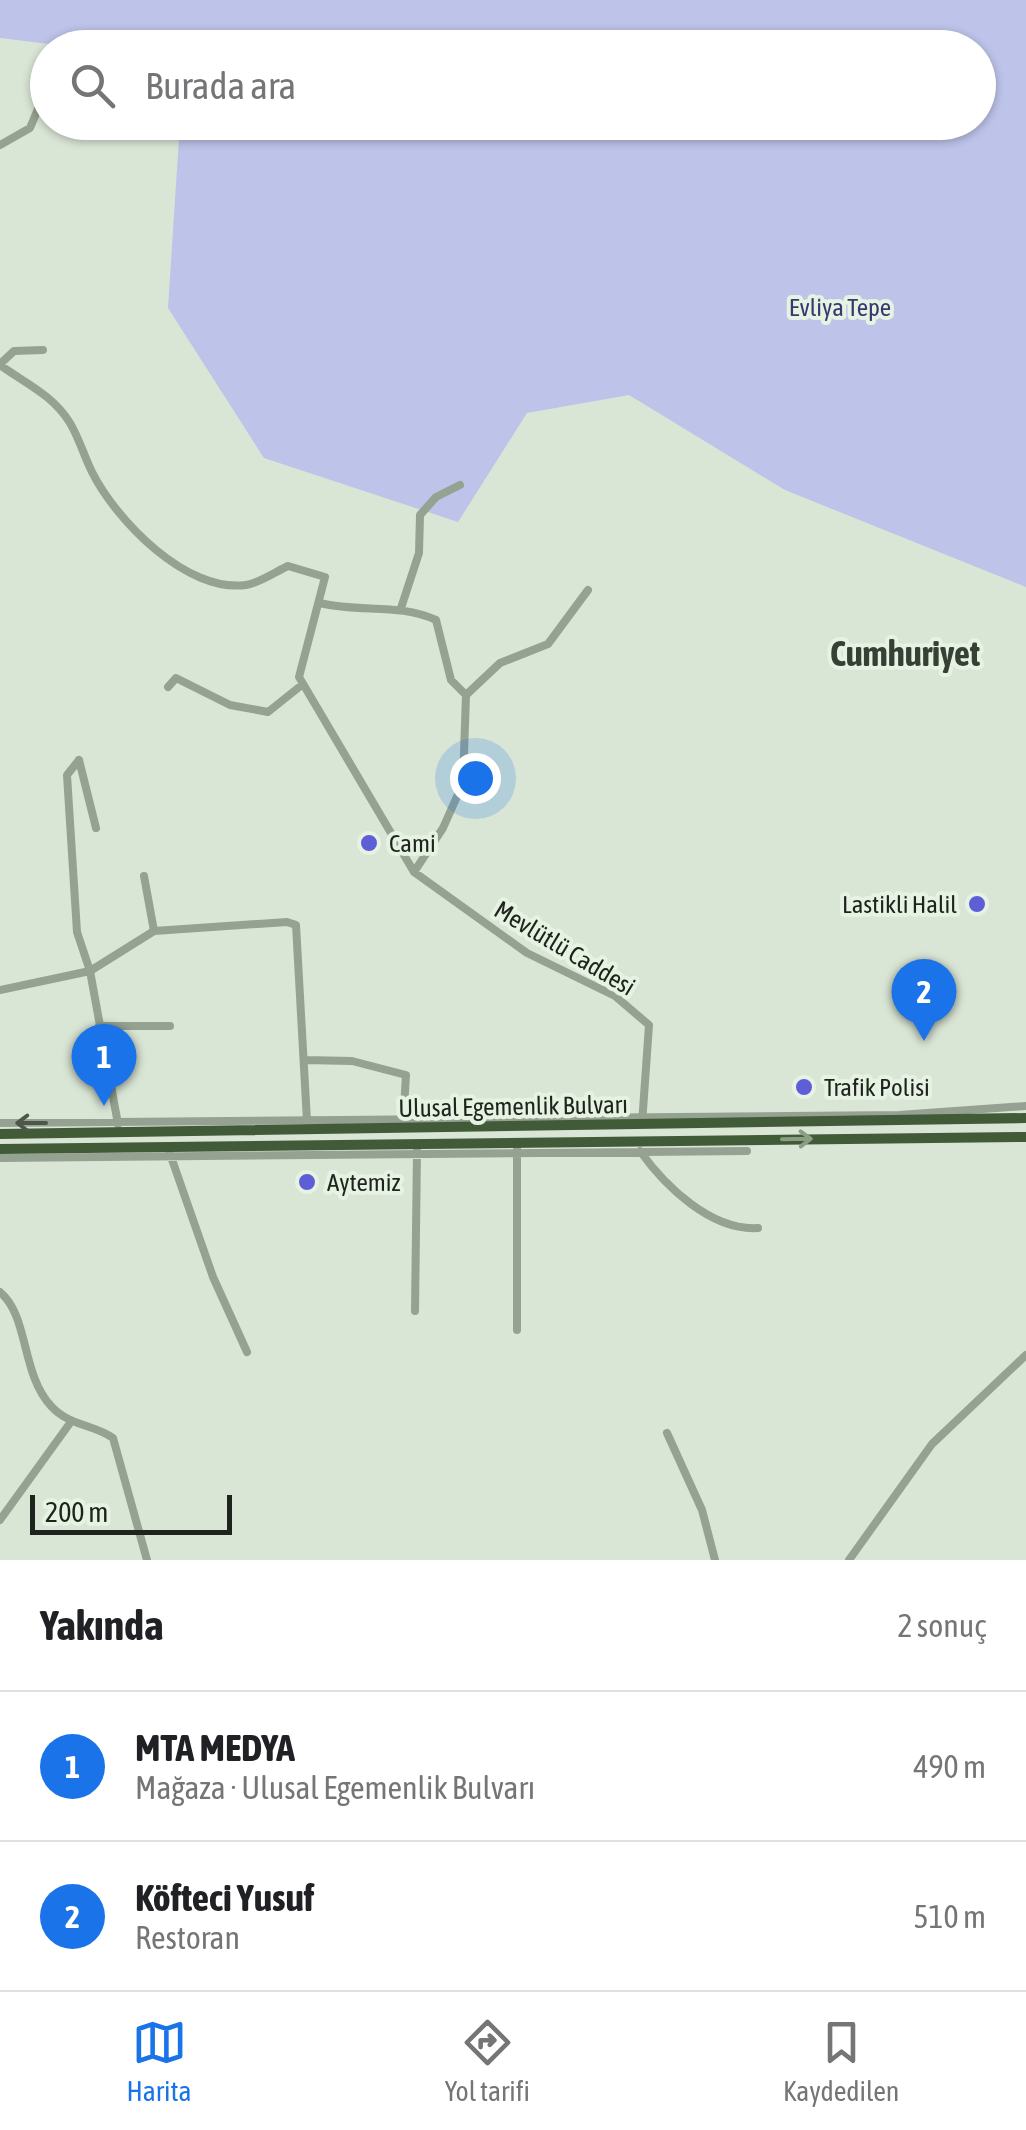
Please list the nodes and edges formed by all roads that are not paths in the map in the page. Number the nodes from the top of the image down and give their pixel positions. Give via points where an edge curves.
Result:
1 (30, 128) edge
2 (0, 145) edge
3 (43, 350) dead end
4 (0, 366) edge
5 (460, 485) dead end
6 (588, 590) dead end
7 (320, 604) junction
8 (401, 608) junction
9 (303, 684) junction
10 (168, 687) dead end
11 (466, 695) junction
12 (96, 828) dead end
13 (414, 872) junction
14 (144, 876) dead end
15 (154, 931) junction
16 (90, 971) junction
17 (0, 990) edge
18 (99, 1026) junction
19 (170, 1026) dead end
20 (304, 1060) junction
21 (1026, 1106) edge
22 (404, 1108) dead end
23 (885, 1118) junction
24 (1026, 1118) edge
25 (307, 1121) junction
26 (642, 1121) junction
27 (0, 1123) edge
28 (119, 1128) junction
29 (0, 1134) edge
30 (1026, 1137) edge
31 (517, 1147) junction
32 (0, 1149) edge
33 (120, 1149) junction
34 (417, 1149) junction
35 (170, 1151) junction
36 (640, 1151) junction
37 (747, 1151) dead end
38 (0, 1158) edge
39 (758, 1228) dead end
40 (0, 1292) edge
41 (415, 1311) dead end
42 (517, 1330) dead end
43 (246, 1352) dead end
44 (1026, 1355) edge
45 (70, 1422) junction
46 (666, 1433) dead end
47 (0, 1520) edge
48 (146, 1560) edge
49 (715, 1560) edge
50 (849, 1560) edge

1 - 2 street
3 - 4 street via 14,350
4 - 7 street via 34,384 69,421 93,474 146,542 215,582 246,585 288,566 324,577
5 - 8 street via 436,496 420,514 419,553
6 - 11 street via 548,644 500,664
7 - 8 street via 352,611
7 - 9 street via 299,677
8 - 11 street via 436,620 450,680
9 - 10 street via 268,712 230,704 176,678
9 - 13 street, Mevlütlü Caddesi
11 - 13 street via 463,783
12 - 16 street via 79,760 67,775 78,932
13 - 26 street, Mevlütlü Caddesi via 527,953 615,996 650,1025
14 - 15 street
15 - 16 street
15 - 20 street via 296,925
16 - 17 street
16 - 18 street
18 - 19 street
18 - 28 street
20 - 22 street via 352,1061 406,1075
20 - 25 street
21 - 23 street
23 - 24 highway, Ulusal Egemenlik Bulvarı
23 - 26 highway, Ulusal Egemenlik Bulvarı
25 - 26 street
25 - 28 street
26 - 28 highway, Ulusal Egemenlik Bulvarı
28 -> 27 street
28 - 29 highway, Ulusal Egemenlik Bulvarı
28 - 33 highway
31 -> 30 highway, Ulusal Egemenlik Bulvarı
31 - 34 highway, Ulusal Egemenlik Bulvarı
31 - 36 street
31 - 42 street
32 - 33 highway, Ulusal Egemenlik Bulvarı
33 - 35 highway, Ulusal Egemenlik Bulvarı
34 - 35 highway, Ulusal Egemenlik Bulvarı
34 - 41 street
35 - 38 street
35 - 43 street
36 - 37 street
36 - 39 street via 662,1180 709,1214
40 - 45 street via 13,1307 33,1382
44 - 50 street via 932,1444
45 - 47 street
45 - 48 street via 113,1438
46 - 49 street via 702,1510

